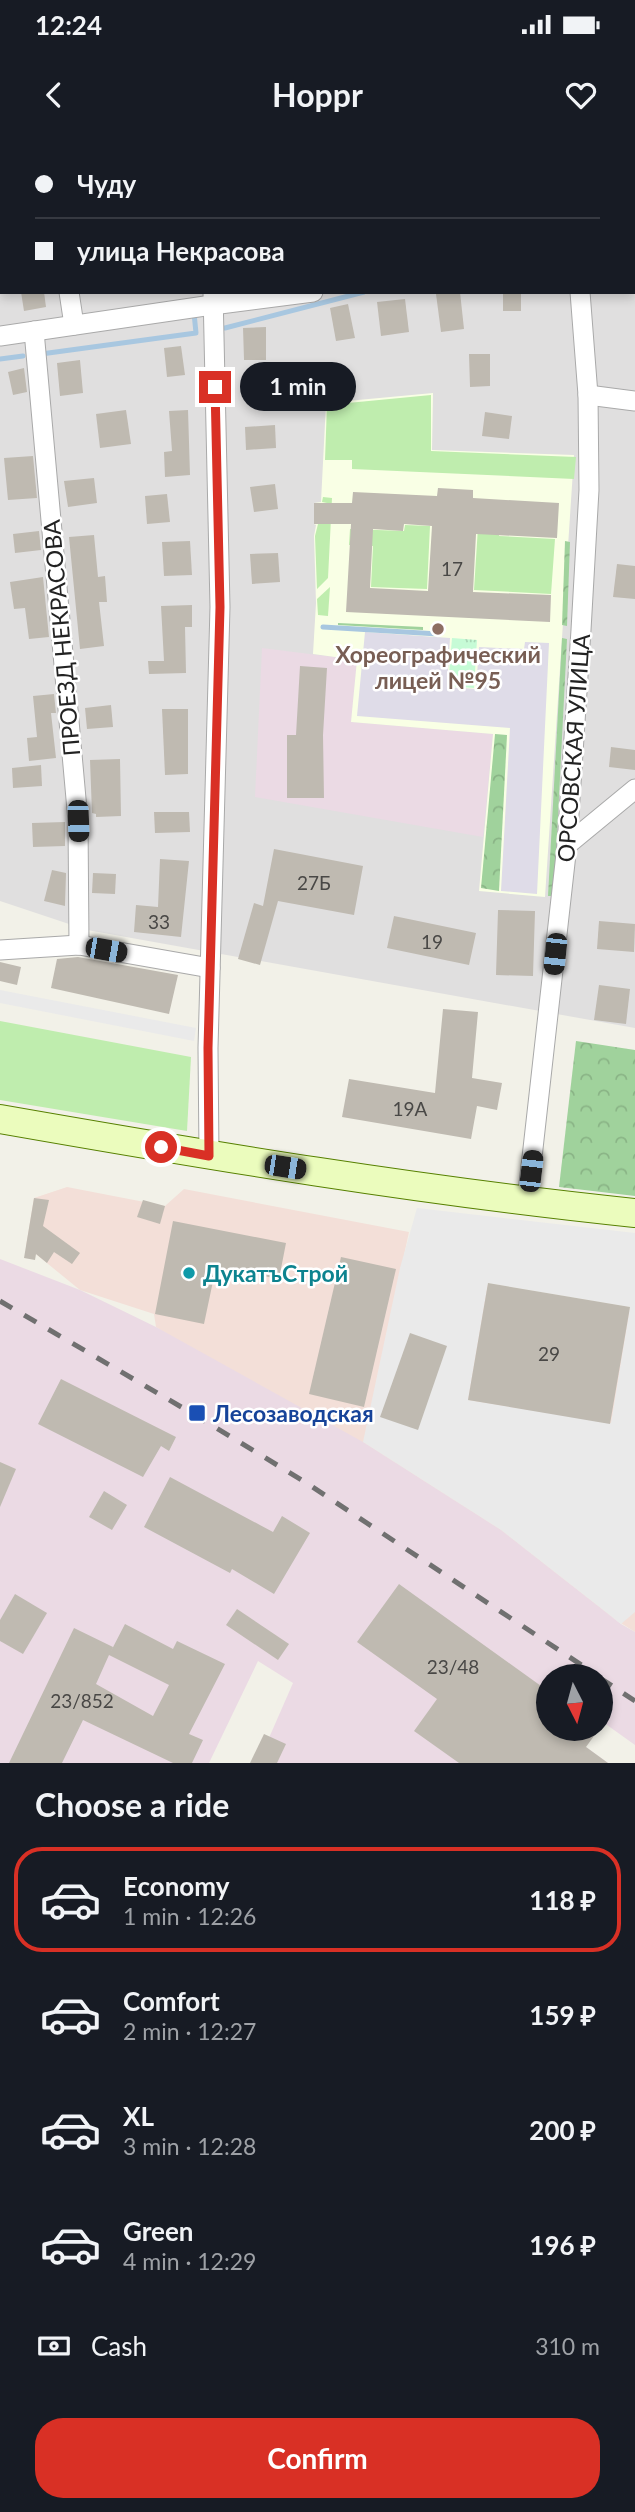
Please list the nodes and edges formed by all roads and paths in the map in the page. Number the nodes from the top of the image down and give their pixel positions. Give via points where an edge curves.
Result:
1 (69, 294) edge
2 (280, 294) edge
3 (580, 294) edge
4 (213, 298) edge
5 (74, 325) junction
6 (34, 331) junction
7 (0, 337) edge
8 (587, 396) junction
9 (635, 401) edge
10 (635, 789) edge
11 (567, 845) junction
12 (79, 946) junction
13 (0, 950) edge
14 (210, 968) junction
15 (0, 1119) edge
16 (209, 1156) junction
17 (527, 1202) junction
18 (635, 1213) edge

1 - 5 street
2 - 4 street
3 - 8 street, ОРСОВСКАЯ УЛИЦА
4 - 5 street
4 - 14 street via 220,607
5 - 6 street
6 - 7 street
6 - 12 street, ПРОЕЗД НЕКРАСОВА via 78,821
8 - 9 street
8 - 11 street, ОРСОВСКАЯ УЛИЦА via 589,490
10 - 11 street
11 - 17 street, ОРСОВСКАЯ УЛИЦА
12 - 13 street
12 - 14 street
14 - 16 street
15 - 16 main road
16 - 17 main road
17 - 18 main road

